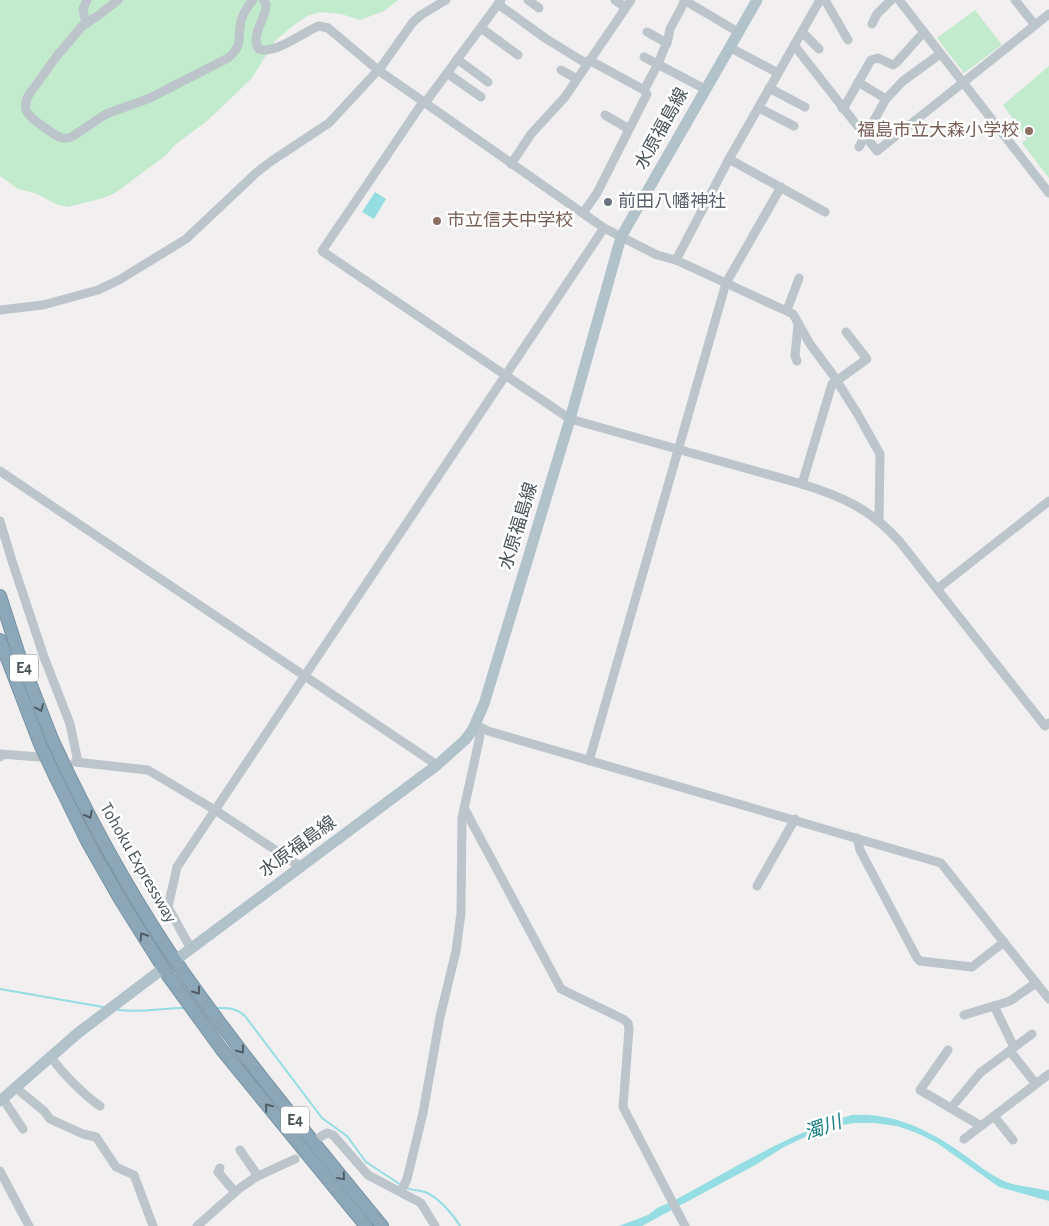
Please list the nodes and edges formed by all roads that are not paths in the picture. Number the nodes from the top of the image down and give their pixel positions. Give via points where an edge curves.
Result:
1 (87, 0) edge
2 (118, 0) edge
3 (253, 0) edge
4 (263, 0) edge
5 (446, 0) edge
6 (528, 0) edge
7 (615, 0) edge
8 (685, 0) edge
9 (756, 0) edge
10 (820, 0) edge
11 (825, 0) edge
12 (891, 0) edge
13 (899, 0) edge
14 (1015, 0) edge
15 (500, 2) edge
16 (628, 4) edge
17 (539, 8) dead end
18 (1049, 14) edge
19 (86, 24) junction
20 (872, 24) dead end
21 (1035, 26) junction
22 (481, 28) junction
23 (647, 32) dead end
24 (738, 32) junction
25 (802, 32) junction
26 (923, 33) junction
27 (848, 40) dead end
28 (667, 42) junction
29 (794, 45) junction
30 (729, 47) junction
31 (819, 49) dead end
32 (518, 54) dead end
33 (940, 54) junction
34 (644, 58) dead end
35 (457, 59) junction
36 (588, 62) junction
37 (658, 64) junction
38 (378, 70) junction
39 (561, 70) dead end
40 (448, 73) junction
41 (778, 73) junction
42 (577, 79) junction
43 (488, 82) dead end
44 (858, 82) junction
45 (962, 82) junction
46 (769, 88) junction
47 (705, 89) junction
48 (644, 90) junction
49 (481, 98) dead end
50 (886, 98) junction
51 (424, 102) junction
52 (805, 107) dead end
53 (759, 108) junction
54 (842, 108) junction
55 (605, 115) dead end
56 (794, 126) dead end
57 (629, 129) junction
58 (865, 136) junction
59 (859, 148) dead end
60 (729, 159) junction
61 (511, 164) junction
62 (781, 187) junction
63 (1049, 194) edge
64 (583, 212) junction
65 (825, 212) dead end
66 (604, 228) junction
67 (621, 237) junction
68 (676, 260) junction
69 (799, 278) dead end
70 (726, 283) junction
71 (0, 310) edge
72 (787, 310) junction
73 (798, 325) junction
74 (846, 332) dead end
75 (797, 361) dead end
76 (505, 375) junction
77 (836, 380) junction
78 (570, 418) junction
79 (678, 448) junction
80 (0, 471) edge
81 (802, 484) junction
82 (1049, 501) edge
83 (879, 520) junction
84 (0, 521) edge
85 (937, 589) junction
86 (0, 596) edge
87 (0, 640) edge
88 (304, 675) junction
89 (476, 725) junction
90 (1048, 727) edge
91 (0, 755) edge
92 (39, 757) dead end
93 (589, 761) junction
94 (73, 765) junction
95 (437, 765) junction
96 (464, 808) junction
97 (215, 810) junction
98 (795, 819) junction
99 (857, 838) junction
100 (301, 867) junction
101 (757, 886) dead end
102 (1004, 942) junction
103 (191, 949) junction
104 (181, 956) dead end
105 (165, 974) junction
106 (1036, 983) junction
107 (1049, 1000) edge
108 (994, 1006) junction
109 (964, 1015) dead end
110 (1032, 1034) dead end
111 (1012, 1049) junction
112 (948, 1050) dead end
113 (51, 1057) junction
114 (1049, 1074) edge
115 (1036, 1084) junction
116 (16, 1088) junction
117 (1, 1100) edge
118 (100, 1106) dead end
119 (950, 1108) junction
120 (994, 1116) junction
121 (981, 1126) junction
122 (23, 1129) dead end
123 (320, 1137) dead end
124 (964, 1139) dead end
125 (1013, 1140) dead end
126 (240, 1150) dead end
127 (295, 1159) dead end
128 (220, 1168) dead end
129 (0, 1171) edge
130 (258, 1176) junction
131 (235, 1192) junction
132 (401, 1192) junction
133 (29, 1226) edge
134 (153, 1226) edge
135 (197, 1226) edge
136 (366, 1226) edge
137 (382, 1226) edge
138 (435, 1226) edge
139 (685, 1226) edge

1 - 19 street via 83,9
2 - 19 street
3 - 19 street via 240,22 238,47 228,58 150,98 106,114 68,139 63,139 28,113 25,103 50,64
4 - 38 street via 267,9 257,35 259,49 277,48 310,29 324,26
5 - 38 street via 413,22
6 - 17 street
7 - 16 street
8 - 24 street
8 - 28 street
9 - 24 main road, 水原福島線
10 - 25 street
11 - 27 street
12 - 20 street
13 - 26 street
14 - 21 street
15 - 22 street
15 - 36 street via 545,38
16 - 36 street
18 - 21 street
21 - 45 street
22 - 32 street
22 - 35 street
23 - 28 street
24 - 30 main road, 水原福島線
25 - 29 street
25 - 31 street
26 - 33 street
26 - 44 street via 892,65 878,58 871,60
28 - 37 street
29 - 41 street
29 - 54 street
30 - 41 street
30 - 47 main road, 水原福島線
33 - 45 street
33 - 50 street
34 - 37 street
35 - 40 street
35 - 43 street
36 - 42 street
36 - 48 street
37 - 47 street
37 - 48 street
38 - 51 street
38 - 71 street via 329,123 257,172 186,239 98,290 43,305
39 - 42 street
40 - 49 street
40 - 51 street
41 - 46 street
42 - 61 street via 531,134
44 - 50 street
44 - 54 street
45 - 58 street via 877,151
45 - 63 street
46 - 52 street
46 - 53 street
47 - 67 main road, 水原福島線
48 - 57 street via 647,94
50 - 58 street
51 - 61 street
51 - 76 street via 322,252
53 - 56 street
53 - 60 street
54 - 58 street
55 - 57 street
57 - 64 street via 597,193
58 - 59 street
60 - 62 street
60 - 68 street
61 - 64 street
62 - 65 street
62 - 70 street
64 - 66 street
66 - 67 street
66 - 76 street
67 - 68 street via 657,255
67 - 78 main road, 水原福島線
68 - 70 street
69 - 72 street
70 - 72 street
70 - 79 street
72 - 73 street
73 - 75 street
73 - 77 street
74 - 77 street via 867,359
76 - 78 street
76 - 88 street
77 - 81 street via 832,384
77 - 83 street via 880,454
78 - 79 street
78 - 89 main road, 水原福島線
79 - 81 street
79 - 93 street
80 - 88 street
81 - 83 street via 849,500
82 - 85 street
83 - 85 street
84 - 94 street via 44,657 70,724
85 - 90 street
86 -> 94 highway, E4, bridge via 52,739
105 -> 87 highway, Tohoku Expressway / E4, bridge via 87,841 40,744
88 - 95 street
88 - 97 street
89 - 93 street
89 - 95 main road, 水原福島線 via 465,740
89 - 96 street via 480,736
91 - 92 street
93 - 98 street
94 - 97 street via 148,770
94 -> 137 highway, Tohoku Expressway / E4 via 88,813 128,885 183,971 273,1092
95 - 100 main road, 水原福島線
96 - 132 street via 461,913 456,951 422,1113
96 - 139 street via 561,989 628,1023 623,1107
97 - 100 street
97 - 103 street via 177,866 168,907
98 - 99 street
98 - 101 street
99 - 102 street via 941,862
99 - 102 street via 869,868 920,961 972,967
100 - 103 main road, 水原福島線
102 - 106 street
103 - 104 main road, 水原福島線
105 - 113 main road via 111,1008
136 -> 105 highway, E4 via 222,1050
106 - 107 street
106 - 108 street via 1019,997
108 - 109 street
108 - 111 street
110 - 111 street
111 - 115 street
111 - 119 street via 975,1078
112 - 119 street via 920,1090
113 - 116 main road
113 - 118 street
114 - 115 street
115 - 120 street
116 - 117 main road
116 - 134 street via 50,1119 83,1134 96,1136 116,1167 134,1175
117 - 122 street
119 - 121 street
120 - 121 street
120 - 125 street
121 - 124 street
123 - 132 street via 333,1135 368,1175
126 - 130 street
127 - 130 street
128 - 131 street via 218,1172
129 - 133 street
130 - 131 street
131 - 135 street
132 - 138 street via 421,1203

